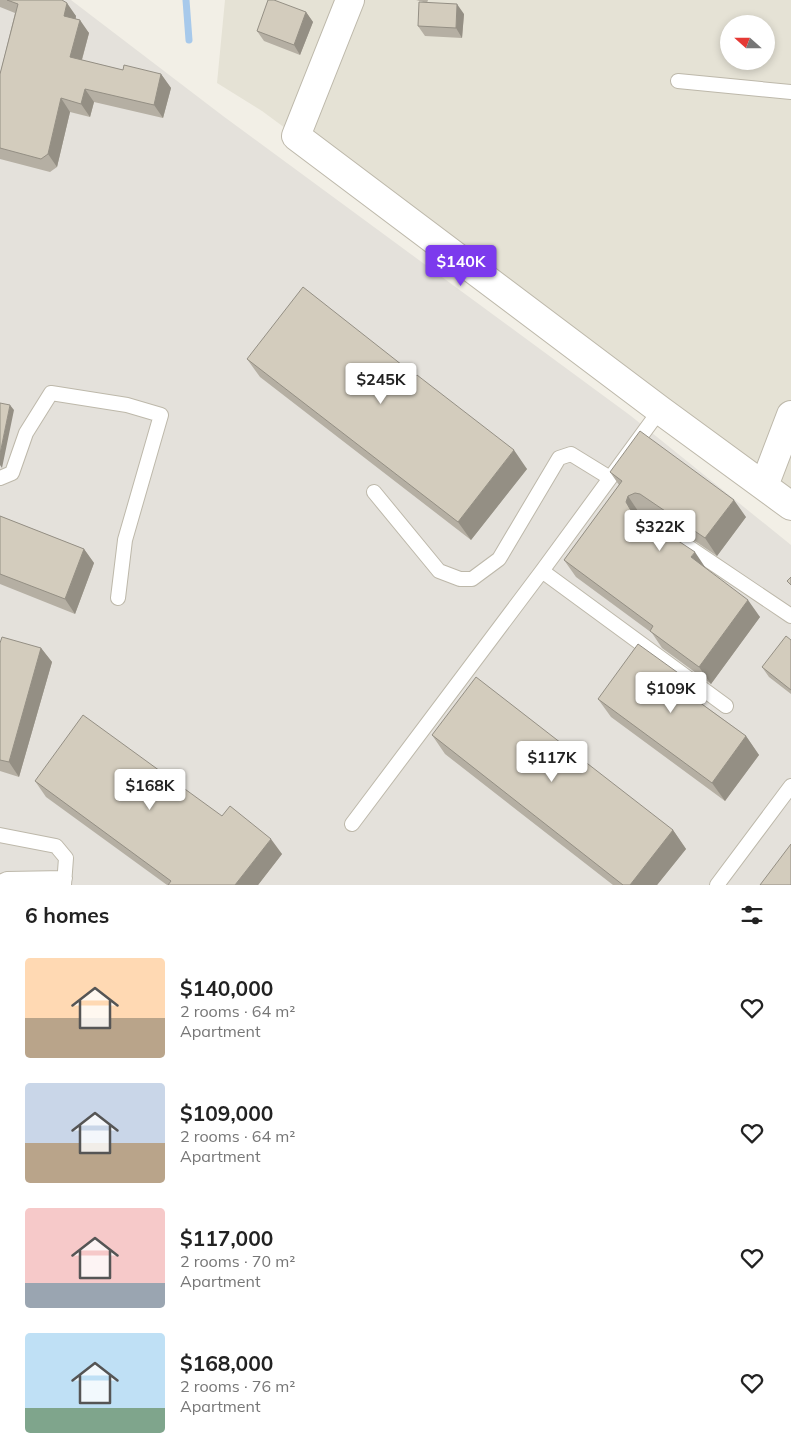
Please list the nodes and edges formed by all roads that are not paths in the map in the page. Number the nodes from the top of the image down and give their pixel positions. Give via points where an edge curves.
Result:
1 (350, 0) edge
2 (678, 81) dead end
3 (791, 92) edge
4 (660, 410) junction
5 (791, 415) edge
6 (0, 478) edge
7 (610, 478) junction
8 (764, 486) junction
9 (374, 492) dead end
10 (791, 506) edge
11 (647, 519) edge
12 (542, 571) junction
13 (118, 598) dead end
14 (791, 616) edge
15 (726, 706) dead end
16 (791, 786) edge
17 (352, 824) dead end
18 (0, 835) edge
19 (65, 881) edge
20 (0, 882) edge
21 (716, 885) edge

1 - 4 street via 296,136
2 - 3 lane
4 - 7 lane
4 - 8 street
5 - 8 street
6 - 13 lane via 12,473 26,433 51,393 127,405 161,415 125,540
7 - 9 lane via 571,454 558,458 499,559 472,579 460,579 439,571
7 - 12 lane
8 - 10 street
11 - 14 lane
12 - 15 lane
12 - 17 lane
16 - 21 lane
18 - 19 lane via 56,846 66,858
19 - 20 lane via 7,879

